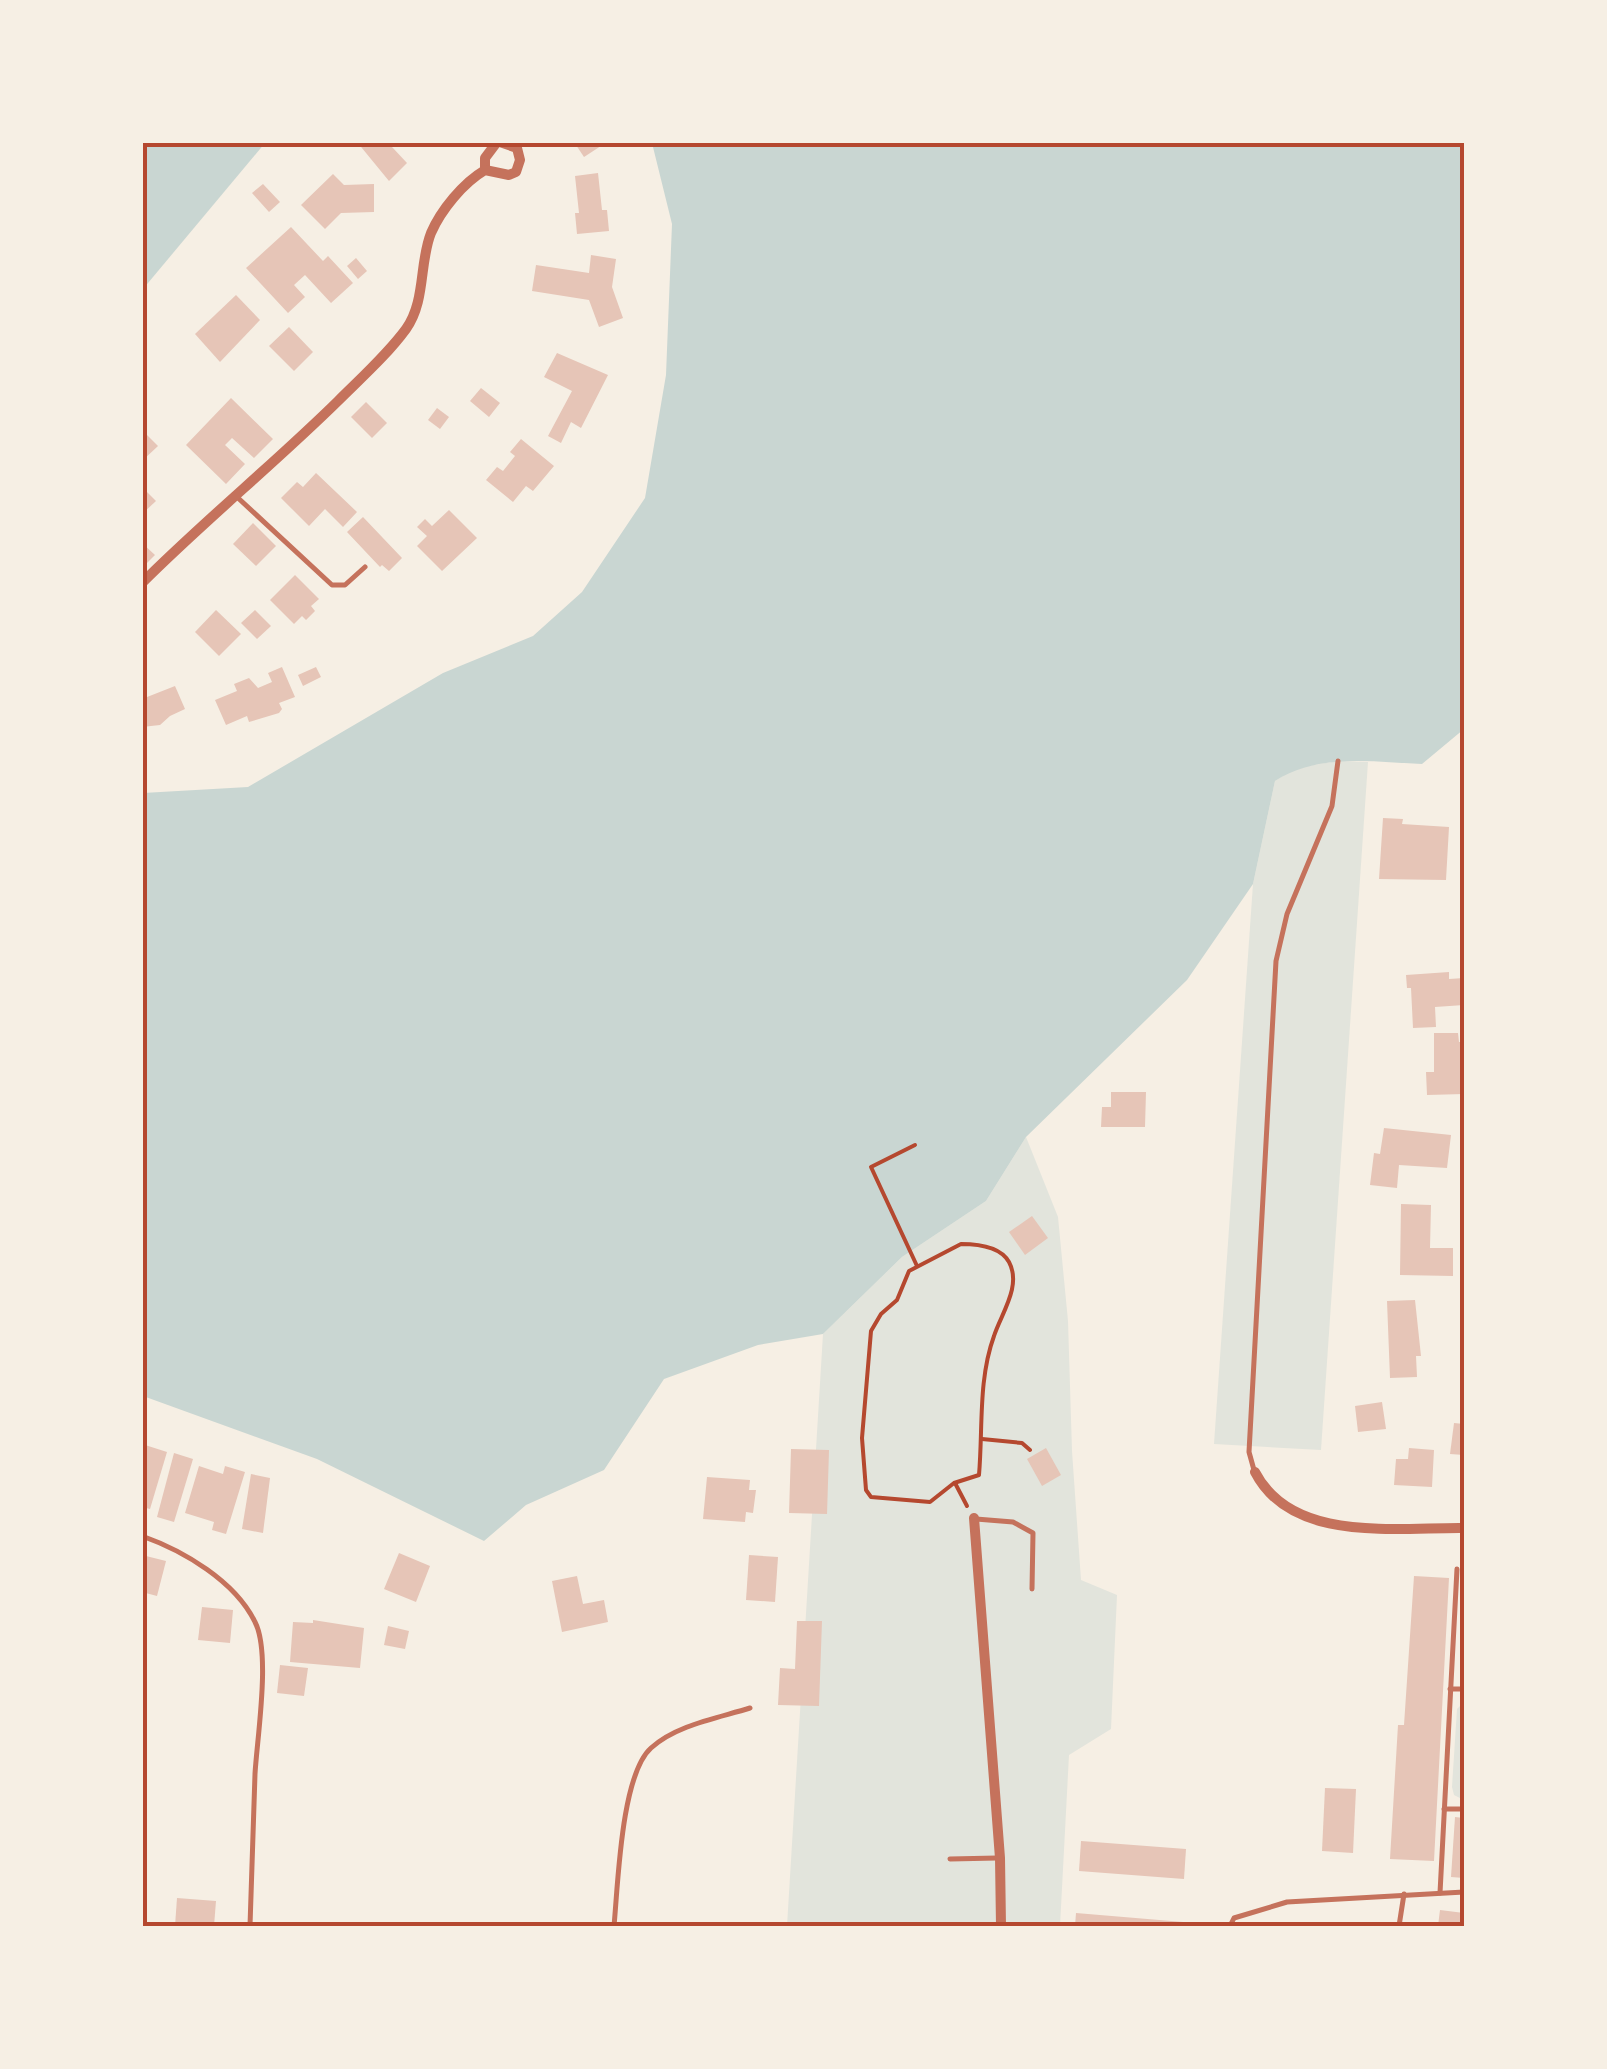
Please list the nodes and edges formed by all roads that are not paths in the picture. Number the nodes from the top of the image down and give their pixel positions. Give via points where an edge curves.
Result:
1 (499, 142) edge
2 (485, 170) junction
3 (235, 495) junction
4 (365, 566) dead end
5 (142, 583) edge
6 (1338, 761) dead end
7 (1255, 1472) joint
8 (974, 1518) joint
9 (1464, 1528) edge
10 (142, 1536) edge
11 (1456, 1570) dead end
12 (1032, 1589) dead end
13 (1464, 1688) edge
14 (1450, 1689) junction
15 (750, 1708) dead end
16 (1444, 1809) junction
17 (1464, 1809) edge
18 (1000, 1858) junction
19 (950, 1859) dead end
20 (1464, 1892) edge
21 (1440, 1893) junction
22 (1404, 1894) junction
23 (250, 1926) edge
24 (614, 1926) edge
25 (1002, 1926) edge
26 (1230, 1926) edge
27 (1399, 1926) edge

1 - 2 street via 485,158
1 - 2 street via 518,148 516,172
2 - 3 street via 468,182 430,234 408,326
3 - 4 lane via 332,586 345,585
3 - 5 street
6 - 7 lane via 1332,806 1276,960 1248,1452
7 - 9 street via 1276,1500 1306,1518 1346,1526
8 - 12 lane via 1013,1522 1034,1533
8 - 18 street
10 - 23 lane via 208,1571 237,1598 260,1636
11 - 14 lane
13 - 14 lane
14 - 16 lane
15 - 24 lane via 668,1737 640,1760 623,1836
16 - 17 lane
16 - 21 lane
18 - 19 lane
18 - 25 street
20 - 21 lane
21 - 22 lane
22 - 26 lane via 1287,1902 1234,1918
22 - 27 lane

